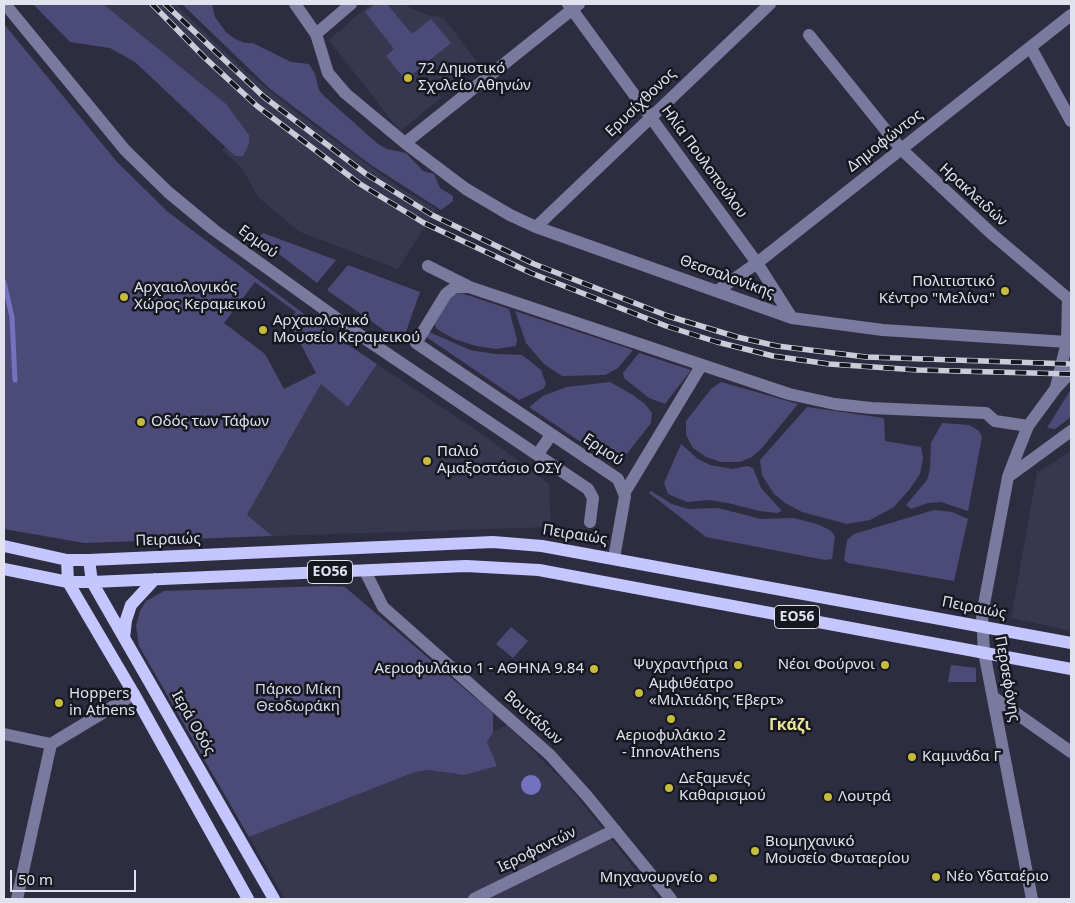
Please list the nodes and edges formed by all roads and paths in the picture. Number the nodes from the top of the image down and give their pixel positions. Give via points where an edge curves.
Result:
1 (5, 4) edge
2 (295, 4) edge
3 (351, 4) edge
4 (770, 4) edge
5 (574, 6) edge
6 (1071, 15) edge
7 (316, 34) junction
8 (809, 35) dead end
9 (1031, 48) junction
10 (650, 116) junction
11 (1071, 121) edge
12 (405, 143) junction
13 (901, 150) junction
14 (536, 226) junction
15 (757, 263) junction
16 (428, 266) dead end
17 (472, 288) junction
18 (717, 291) junction
19 (1069, 300) edge
20 (792, 318) junction
21 (1067, 342) junction
22 (701, 366) junction
23 (1071, 372) edge
24 (1056, 388) junction
25 (1028, 426) junction
26 (1071, 431) edge
27 (551, 435) junction
28 (538, 454) junction
29 (1008, 477) junction
30 (625, 492) junction
31 (590, 522) dead end
32 (4, 546) edge
33 (614, 558) junction
34 (67, 560) junction
35 (89, 560) junction
36 (4, 569) edge
37 (365, 571) junction
38 (155, 579) junction
39 (68, 582) junction
40 (92, 582) junction
41 (982, 626) junction
42 (124, 638) junction
43 (1071, 643) edge
44 (984, 652) junction
45 (1071, 669) edge
46 (134, 694) junction
47 (993, 697) junction
48 (4, 734) edge
49 (51, 744) junction
50 (1071, 752) edge
51 (615, 830) junction
52 (480, 898) edge
53 (17, 899) edge
54 (248, 899) edge
55 (274, 899) edge
56 (672, 899) edge
57 (1032, 899) edge

1 - 28 street, Ερμού via 125,150 178,201 367,340
2 - 7 street
3 - 7 street
4 - 10 street, Ερυσίχθονος
5 - 10 street, Ηλία Πουλοπούλου
5 - 12 street
6 - 9 street, Δημοφώντος
7 - 12 street, Θεσσαλονίκης via 324,64 333,81
8 - 13 street, Ηρακλειδών
9 - 11 street
9 - 13 street, Δημοφώντος
10 - 14 street, Ερυσίχθονος
10 - 15 street, Ηλία Πουλοπούλου
12 - 14 street, Θεσσαλονίκης via 485,201
13 - 15 street, Δημοφώντος
13 - 19 street, Ηρακλειδών
14 - 18 street, Θεσσαλονίκης
15 - 18 street, Δημοφώντος
15 - 20 street, Ηλία Πουλοπούλου
16 - 17 street
17 - 22 street
17 - 27 street, Ερμού via 459,286 446,294 416,343
18 - 20 street, Θεσσαλονίκης
19 - 21 street, Ηρακλειδών
20 - 21 street, Θεσσαλονίκης via 883,330
21 - 24 street, Ηρακλειδών
22 - 25 street via 789,394 835,404 986,413 995,421
22 - 30 street
23 - 24 street
24 - 25 street, Περσεφόνης
25 - 29 street, Περσεφόνης
26 - 29 street
27 - 28 street
27 - 30 street, Ερμού via 614,476
28 - 31 street, Ερμού via 591,493
29 - 41 street, Περσεφόνης via 983,600
30 - 33 street
32 - 34 main road, ΕΟ56
33 - 35 main road, Πειραιώς / ΕΟ56 via 493,542
33 - 41 main road, Πειραιώς / ΕΟ56
34 - 35 main road, Πειραιώς / ΕΟ56
34 - 39 main road
35 - 40 main road, Ιερά Οδός
36 - 39 main road, ΕΟ56
37 - 38 main road, ΕΟ56
37 - 44 main road, ΕΟ56 via 466,566 539,570
37 - 51 street, Βουτάδων via 389,613 550,755
38 - 40 main road, ΕΟ56
38 - 42 main road via 131,606
39 - 40 main road, ΕΟ56
39 - 46 main road
40 - 42 main road, Ιερά Οδός
41 - 43 main road, Πειραιώς / ΕΟ56
41 - 44 street, Περσεφόνης
42 - 55 main road, Ιερά Οδός
44 - 45 main road, ΕΟ56
44 - 47 street, Περσεφόνης
46 - 49 street
46 - 54 main road
47 - 50 street
47 - 57 street, Περσεφόνης
48 - 49 street
49 - 53 street
51 - 52 street, Ιεροφαντών
51 - 56 street, Βουτάδων

